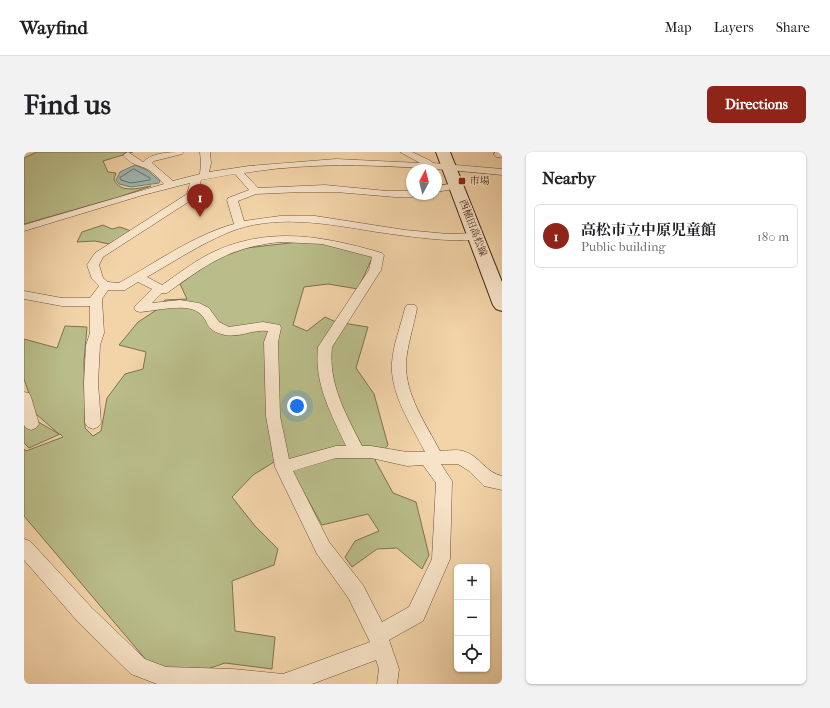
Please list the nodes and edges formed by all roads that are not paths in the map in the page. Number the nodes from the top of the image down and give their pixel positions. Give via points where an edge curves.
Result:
1 (179, 152) edge
2 (205, 152) edge
3 (405, 152) edge
4 (443, 152) edge
5 (128, 155) dead end
6 (150, 167) junction
7 (237, 171) junction
8 (502, 172) edge
9 (449, 174) junction
10 (200, 178) junction
11 (442, 182) edge
12 (171, 185) junction
13 (255, 190) junction
14 (406, 195) edge
15 (244, 224) junction
16 (24, 228) edge
17 (476, 236) junction
18 (304, 239) junction
19 (138, 277) junction
20 (105, 286) junction
21 (160, 288) junction
22 (24, 295) edge
23 (96, 302) junction
24 (502, 305) edge
25 (411, 308) dead end
26 (24, 397) edge
27 (24, 420) edge
28 (93, 423) dead end
29 (357, 452) junction
30 (432, 458) junction
31 (283, 467) junction
32 (502, 483) edge
33 (24, 547) edge
34 (380, 642) junction
35 (387, 684) edge

1 - 6 street via 151,159 147,163
2 - 10 street via 206,163
3 - 9 street
4 - 9 main road, 西植田高松線
5 - 6 street via 138,163
6 - 12 street
7 - 9 street via 336,162
7 - 10 street
7 - 13 street
8 - 9 street via 479,170
9 - 11 street
9 - 17 main road, 西植田高松線
10 - 12 street
10 - 20 street via 192,195 99,255 93,265 98,279
12 - 16 street
13 - 14 street via 347,190 392,196
13 - 15 street via 232,200
15 - 17 street via 280,219 315,219 405,233 448,237
15 - 18 street via 255,230 271,230 285,236
15 - 19 street via 198,242
17 - 24 main road, 西植田高松線
18 - 21 street via 237,246 213,257 163,290
18 - 29 street via 378,255 375,270 325,347 323,357 330,394
19 - 20 street via 121,287
19 - 21 street
20 - 23 street
21 - 31 street via 140,308 193,305 206,312 214,326 223,330 235,332 264,326 275,328 271,342 273,416
22 - 23 street via 62,302
23 - 28 street via 97,333 93,345 91,383
25 - 30 street via 399,362 400,380 406,400
26 - 27 street via 31,424
29 - 30 street via 407,459
29 - 31 street via 336,452
30 - 32 street via 461,457 490,481
30 - 34 street via 444,481 441,559 416,614
31 - 34 street via 323,548 356,592
33 - 34 street via 85,615 138,667 166,677 233,679 282,684
34 - 35 street via 389,670

